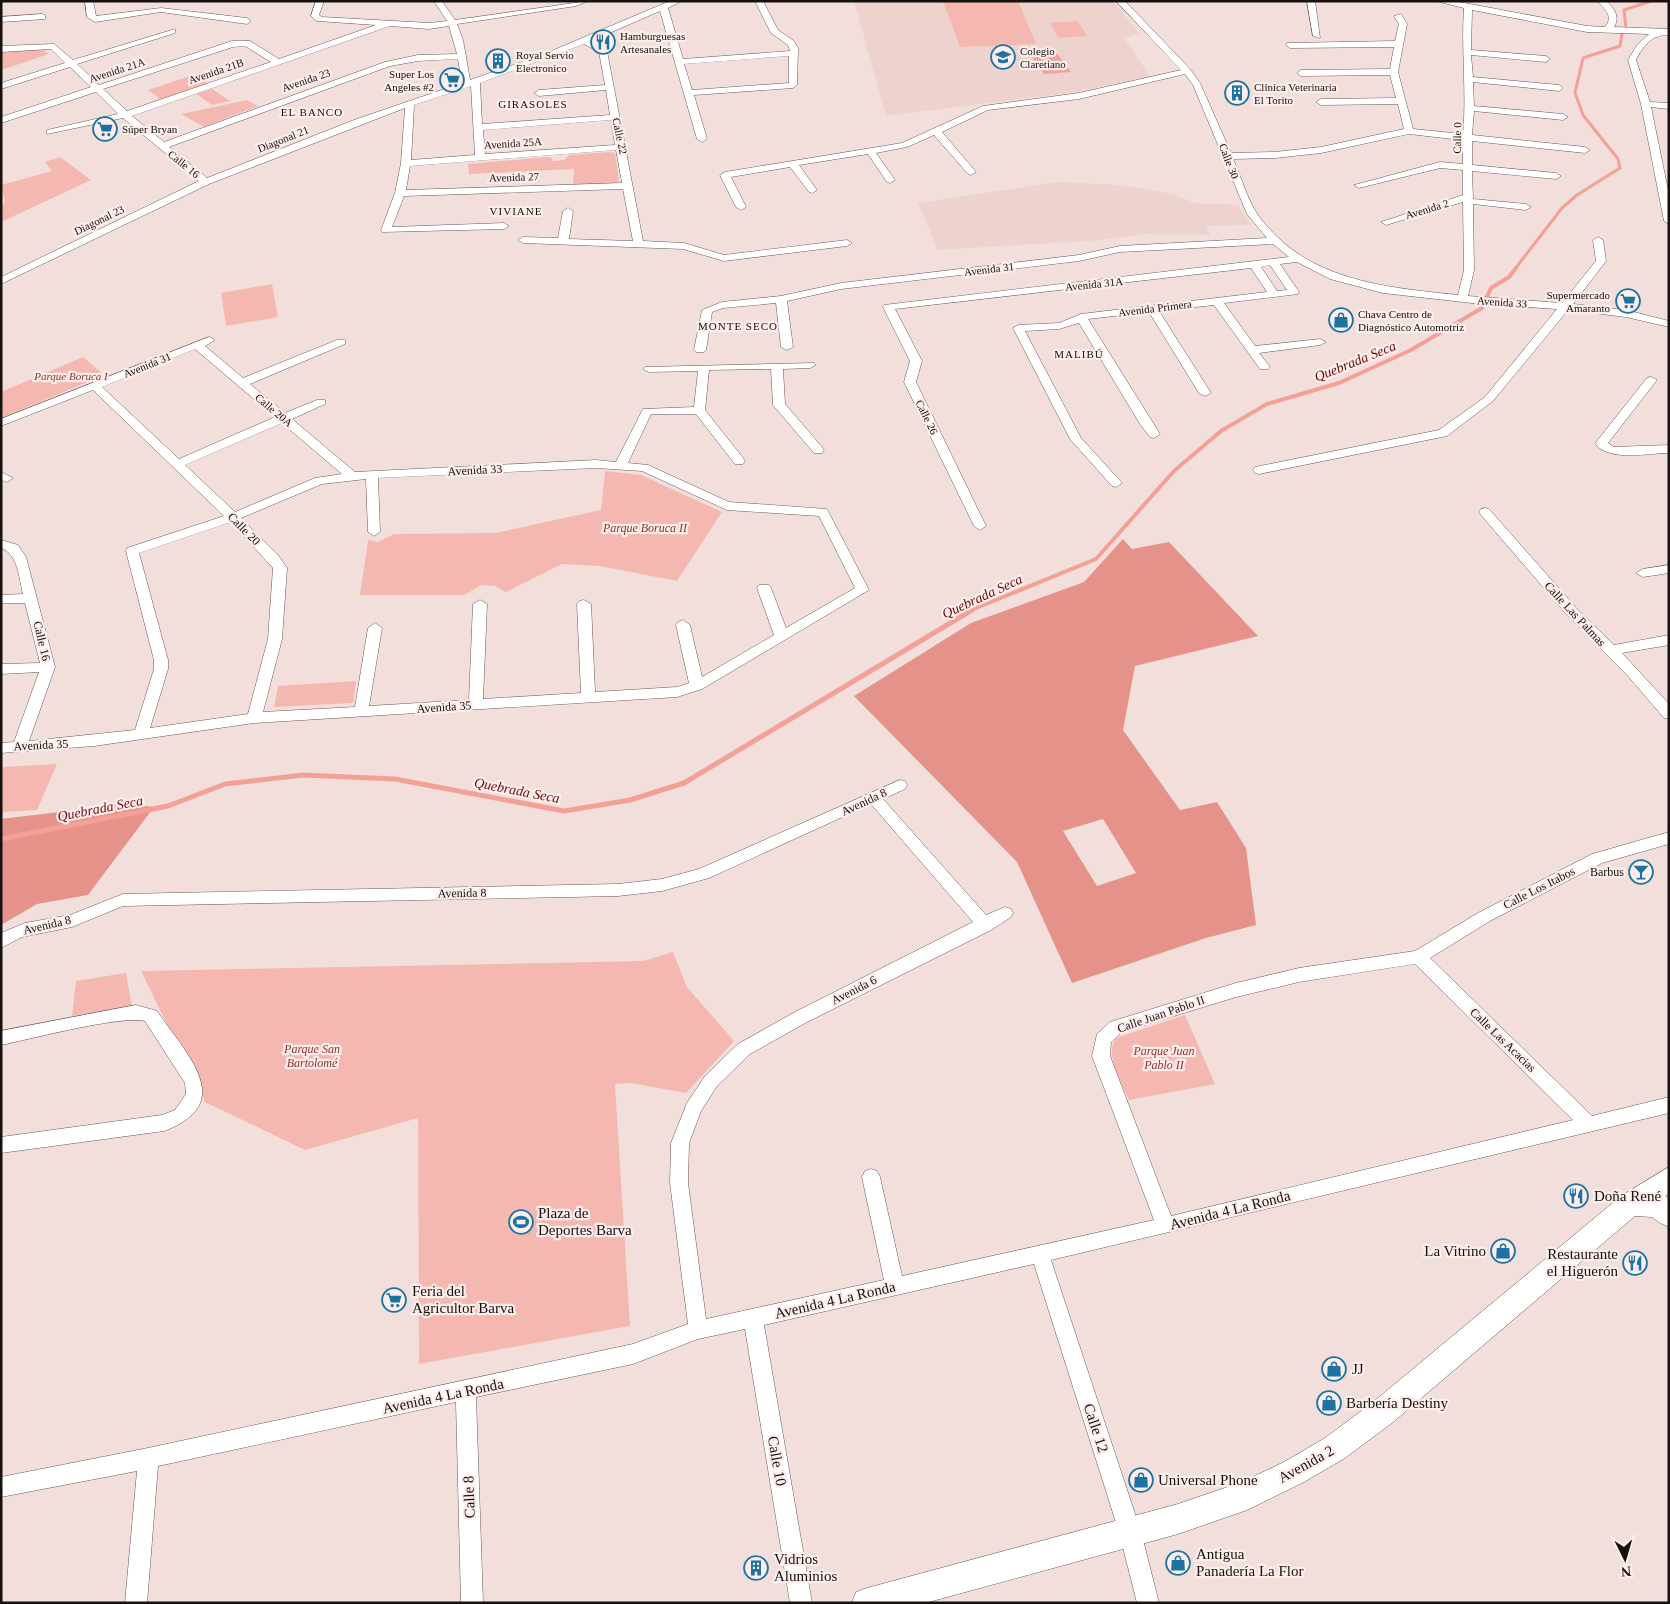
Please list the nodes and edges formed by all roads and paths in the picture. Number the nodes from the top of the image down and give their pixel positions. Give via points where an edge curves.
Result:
1 (89, 1) edge
2 (152, 1) edge
3 (320, 1) edge
4 (438, 1) edge
5 (584, 1) edge
6 (678, 1) edge
7 (759, 1) edge
8 (1120, 1) edge
9 (1311, 1) edge
10 (1440, 1) edge
11 (1601, 1) edge
12 (664, 6) junction
13 (1468, 8) junction
14 (155, 11) junction
15 (42, 16) dead end
16 (1398, 16) dead end
17 (1, 20) edge
18 (248, 21) dead end
19 (453, 22) junction
20 (388, 24) junction
21 (1612, 29) junction
22 (1633, 30) junction
23 (172, 31) dead end
24 (1659, 31) junction
25 (1669, 32) edge
26 (1318, 36) dead end
27 (1645, 39) junction
28 (585, 41) junction
29 (1290, 44) dead end
30 (1400, 44) junction
31 (1, 49) edge
32 (1467, 52) junction
33 (794, 53) junction
34 (462, 56) junction
35 (1546, 59) dead end
36 (278, 62) junction
37 (679, 62) junction
38 (71, 64) junction
39 (1187, 71) junction
40 (1394, 72) junction
41 (1301, 73) dead end
42 (1468, 79) junction
43 (470, 81) junction
44 (1, 86) edge
45 (609, 87) junction
46 (98, 88) junction
47 (1560, 88) dead end
48 (539, 93) dead end
49 (689, 93) junction
50 (1400, 101) junction
51 (1321, 102) dead end
52 (410, 103) junction
53 (1646, 104) junction
54 (1669, 106) edge
55 (1470, 108) junction
56 (125, 115) junction
57 (616, 117) junction
58 (1562, 118) dead end
59 (1, 120) edge
60 (479, 127) junction
61 (1409, 131) junction
62 (50, 132) dead end
63 (937, 132) junction
64 (1466, 136) junction
65 (702, 139) dead end
66 (162, 146) junction
67 (622, 147) junction
68 (1585, 150) dead end
69 (871, 152) junction
70 (1226, 153) junction
71 (480, 158) junction
72 (406, 163) junction
73 (793, 164) junction
74 (1468, 167) junction
75 (971, 172) dead end
76 (1556, 176) dead end
77 (890, 180) dead end
78 (206, 182) junction
79 (1360, 185) dead end
80 (629, 186) junction
81 (812, 190) dead end
82 (400, 193) junction
83 (1468, 199) junction
84 (741, 207) dead end
85 (1526, 207) dead end
86 (568, 211) dead end
87 (1669, 221) edge
88 (1386, 222) dead end
89 (504, 226) dead end
90 (523, 240) dead end
91 (1598, 240) dead end
92 (562, 241) junction
93 (1273, 241) junction
94 (638, 243) junction
95 (847, 243) dead end
96 (1299, 259) junction
97 (1274, 264) junction
98 (1256, 266) junction
99 (1, 281) edge
100 (1365, 287) joint
101 (1274, 294) junction
102 (781, 299) junction
103 (1462, 299) junction
104 (1218, 301) junction
105 (1566, 306) junction
106 (888, 307) joint
107 (1152, 308) junction
108 (1624, 312) junction
109 (1669, 316) edge
110 (1081, 317) junction
111 (1669, 324) edge
112 (209, 340) dead end
113 (341, 342) dead end
114 (1320, 342) dead end
115 (197, 345) junction
116 (787, 347) dead end
117 (700, 350) dead end
118 (1253, 350) junction
119 (810, 365) dead end
120 (777, 366) junction
121 (704, 367) junction
122 (1264, 367) dead end
123 (649, 369) dead end
124 (1651, 380) dead end
125 (242, 383) junction
126 (95, 386) junction
127 (1204, 393) dead end
128 (321, 402) dead end
129 (699, 410) junction
130 (284, 418) junction
131 (1, 424) edge
132 (1154, 434) dead end
133 (1669, 449) edge
134 (818, 450) dead end
135 (739, 461) dead end
136 (177, 464) junction
137 (620, 466) junction
138 (1259, 470) dead end
139 (372, 475) junction
140 (352, 476) junction
141 (1116, 483) dead end
142 (1485, 512) dead end
143 (233, 517) junction
144 (980, 526) dead end
145 (374, 532) dead end
146 (1, 544) edge
147 (1669, 569) edge
148 (1643, 573) dead end
149 (764, 588) dead end
150 (862, 590) joint
151 (31, 598) junction
152 (1, 600) edge
153 (480, 604) dead end
154 (584, 604) dead end
155 (683, 625) dead end
156 (375, 628) dead end
157 (782, 637) junction
158 (1669, 640) edge
159 (1609, 651) junction
160 (48, 667) junction
161 (1, 670) edge
162 (697, 686) junction
163 (588, 699) junction
164 (476, 706) junction
165 (361, 713) junction
166 (1669, 714) edge
167 (254, 718) junction
168 (141, 734) junction
169 (19, 747) junction
170 (1, 748) edge
171 (900, 785) dead end
172 (874, 798) junction
173 (1669, 838) edge
174 (1005, 913) dead end
175 (984, 924) junction
176 (5, 938) edge
177 (1418, 957) junction
178 (1, 1038) edge
179 (1669, 1105) edge
180 (1589, 1124) junction
181 (1, 1145) edge
182 (871, 1176) dead end
183 (1669, 1179) edge
184 (1630, 1204) junction
185 (1669, 1215) edge
186 (1166, 1226) junction
187 (1040, 1254) junction
188 (895, 1286) junction
189 (753, 1319) junction
190 (698, 1330) junction
191 (466, 1391) junction
192 (148, 1458) junction
193 (1, 1487) edge
194 (1130, 1532) junction
195 (136, 1603) edge
196 (472, 1603) edge
197 (801, 1603) edge
198 (867, 1603) edge
199 (1148, 1603) edge

1 - 14 street via 94,19
2 - 14 street
3 - 20 street via 315,16 320,19
4 - 19 street
5 - 19 street
6 - 12 street, Diagonal 21
7 - 33 street via 768,22 791,43
8 - 39 street, Calle 30
9 - 26 street
10 - 13 street
11 - 21 street via 1610,10 1614,22
12 - 28 street, Diagonal 21
12 - 37 street
13 - 21 street via 1586,29
13 - 32 street, Calle 0
14 - 18 street
15 - 17 street
16 - 30 street via 1402,24
19 - 20 street via 429,26
19 - 34 street
20 - 36 street, Avenida 21B
21 - 22 street
22 - 24 street
22 - 27 street
23 - 38 street
24 - 25 street
24 - 27 street
27 - 53 street via 1632,60
28 - 43 street, Diagonal 21
28 - 45 street, Calle 22 via 603,51
29 - 30 street
30 - 40 street
31 - 38 street, Calle 16 via 50,46
32 - 35 street
32 - 42 street, Calle 0
33 - 37 street
33 - 49 street via 793,85
34 - 43 street
34 - 66 street, Avenida 23 via 418,58 388,64
36 - 46 street, Avenida 21A via 241,43
36 - 56 street, Avenida 21B
37 - 49 street
38 - 44 street
38 - 46 street, Calle 16
39 - 63 street via 1079,96 986,108
39 - 70 street, Calle 30 via 1197,85
40 - 41 street
40 - 50 street
42 - 47 street
42 - 55 street, Calle 0
43 - 52 street, Diagonal 21
43 - 60 street
45 - 48 street
45 - 57 street, Calle 22
46 - 56 street, Calle 16
46 - 59 street, Avenida 21A
49 - 65 street
50 - 51 street
50 - 61 street
52 - 72 street
52 - 78 street, Diagonal 21
53 - 54 street
53 - 87 street
55 - 58 street
55 - 64 street, Calle 0
56 - 62 street, Avenida 21B
56 - 66 street, Calle 16
57 - 60 street
57 - 67 street, Calle 22
60 - 71 street
61 - 64 street
61 - 70 street via 1321,150
63 - 69 street via 904,145
63 - 75 street
64 - 68 street
64 - 74 street, Calle 0
66 - 78 street, Calle 16
67 - 71 street, Avenida 25A
67 - 80 street, Calle 22
69 - 73 street
69 - 77 street
70 - 93 street, Calle 30 via 1252,214
71 - 72 street, Avenida 25A
72 - 82 street
73 - 81 street
73 - 84 street via 725,176
74 - 76 street
74 - 79 street via 1440,165
74 - 83 street, Calle 0
78 - 99 street, Diagonal 23
80 - 82 street, Avenida 27
80 - 94 street, Calle 22
82 - 89 street via 386,230
83 - 85 street
83 - 88 street, Avenida 2
83 - 103 street, Calle 0 via 1469,270
86 - 92 street
90 - 92 street
91 - 105 street via 1601,261
92 - 94 street
93 - 96 street, Calle 30
93 - 102 street, Avenida 31 via 1120,249 1079,258 841,286
94 - 95 street via 684,246 724,258
96 - 97 street, Avenida 31A
96 - 100 street, Calle 30 via 1332,276
97 - 98 street, Avenida 31A
97 - 101 street, Avenida Primera via 1294,292
98 - 101 street
98 - 106 street, Avenida 31A
100 - 103 street, Avenida 33
101 - 104 street, Avenida Primera
102 - 116 street
102 - 117 street, Avenida 31 via 722,305 707,310
103 - 105 street, Avenida 33
104 - 107 street, Avenida Primera
104 - 118 street
105 - 108 street, Avenida 33
105 - 138 street via 1489,399 1443,433
106 - 144 street, Calle 26 via 916,360 910,382
107 - 110 street, Avenida Primera
107 - 127 street
108 - 109 street
108 - 111 street, Avenida 33
110 - 132 street
110 - 141 street, Avenida Primera via 1064,324 1018,328 1076,439
112 - 115 street, Avenida 31
113 - 125 street
114 - 118 street
115 - 125 street, Calle 20A
115 - 126 street, Avenida 31
118 - 122 street
119 - 120 street
120 - 121 street
120 - 134 street via 779,405
121 - 123 street
121 - 129 street
124 - 133 street via 1601,444 1612,451
125 - 130 street, Calle 20A
126 - 131 street, Avenida 31
126 - 136 street, Calle 20
128 - 130 street
129 - 135 street
129 - 137 street via 659,411 655,422 636,434
130 - 136 street
130 - 140 street, Calle 20A
136 - 143 street, Calle 20
137 - 139 street, Avenida 33 via 571,465
137 - 150 street, Avenida 33 via 644,468 727,506 823,512
139 - 140 street, Avenida 33
139 - 145 street
140 - 143 street, Avenida 33 via 319,481
142 - 159 street, Calle Las Palmas
143 - 167 street, Calle 20 via 274,558 281,576 275,639
143 - 168 street, Avenida 33 via 132,552 161,660
146 - 151 street, Calle 16 via 13,548 20,557
147 - 148 street
149 - 157 street
150 - 157 street, Avenida 35
151 - 152 street
151 - 160 street, Calle 16
153 - 164 street
154 - 163 street
155 - 162 street
156 - 165 street
157 - 162 street, Avenida 35
158 - 159 street
159 - 166 street, Calle Las Palmas
160 - 161 street
160 - 169 street, Calle 16
162 - 163 street, Avenida 35 via 677,692
163 - 164 street, Avenida 35
164 - 165 street, Avenida 35
165 - 167 street, Avenida 35
167 - 168 street, Avenida 35
168 - 169 street, Avenida 35 via 71,744
169 - 170 street, Avenida 35
171 - 172 street, Avenida 8
172 - 175 street
172 - 176 street, Avenida 8 via 703,874 662,885 618,890 123,900 72,920
173 - 177 street, Calle Los Itabos via 1597,858 1484,916
174 - 175 street, Avenida 6
175 - 190 street, Avenida 6 via 744,1049 711,1081 693,1108 680,1142 679,1183
177 - 180 street, Calle Las Acacias
177 - 186 street, Calle Juan Pablo II via 1299,975 1236,990 1116,1027 1103,1039 1101,1056
178 - 181 street via 136,1012 151,1016 194,1081 195,1096 181,1115 164,1123
179 - 180 street, Avenida 4 La Ronda
180 - 186 street, Avenida 4 La Ronda
182 - 188 street
183 - 184 main road, Avenida 2
184 - 185 main road via 1658,1205
184 - 194 main road, Avenida 2 via 1336,1448 1247,1495
186 - 187 street, Avenida 4 La Ronda
187 - 188 street, Avenida 4 La Ronda
187 - 194 street, Calle 12
188 - 189 street, Avenida 4 La Ronda
189 - 190 street, Avenida 4 La Ronda
189 - 197 street, Calle 10
190 - 191 street, Avenida 4 La Ronda via 633,1354
191 - 192 street, Avenida 4 La Ronda
191 - 196 street, Calle 8
192 - 193 street, Avenida 4 La Ronda
192 - 195 street
194 - 198 main road, Avenida 2
194 - 199 street, Calle 12

